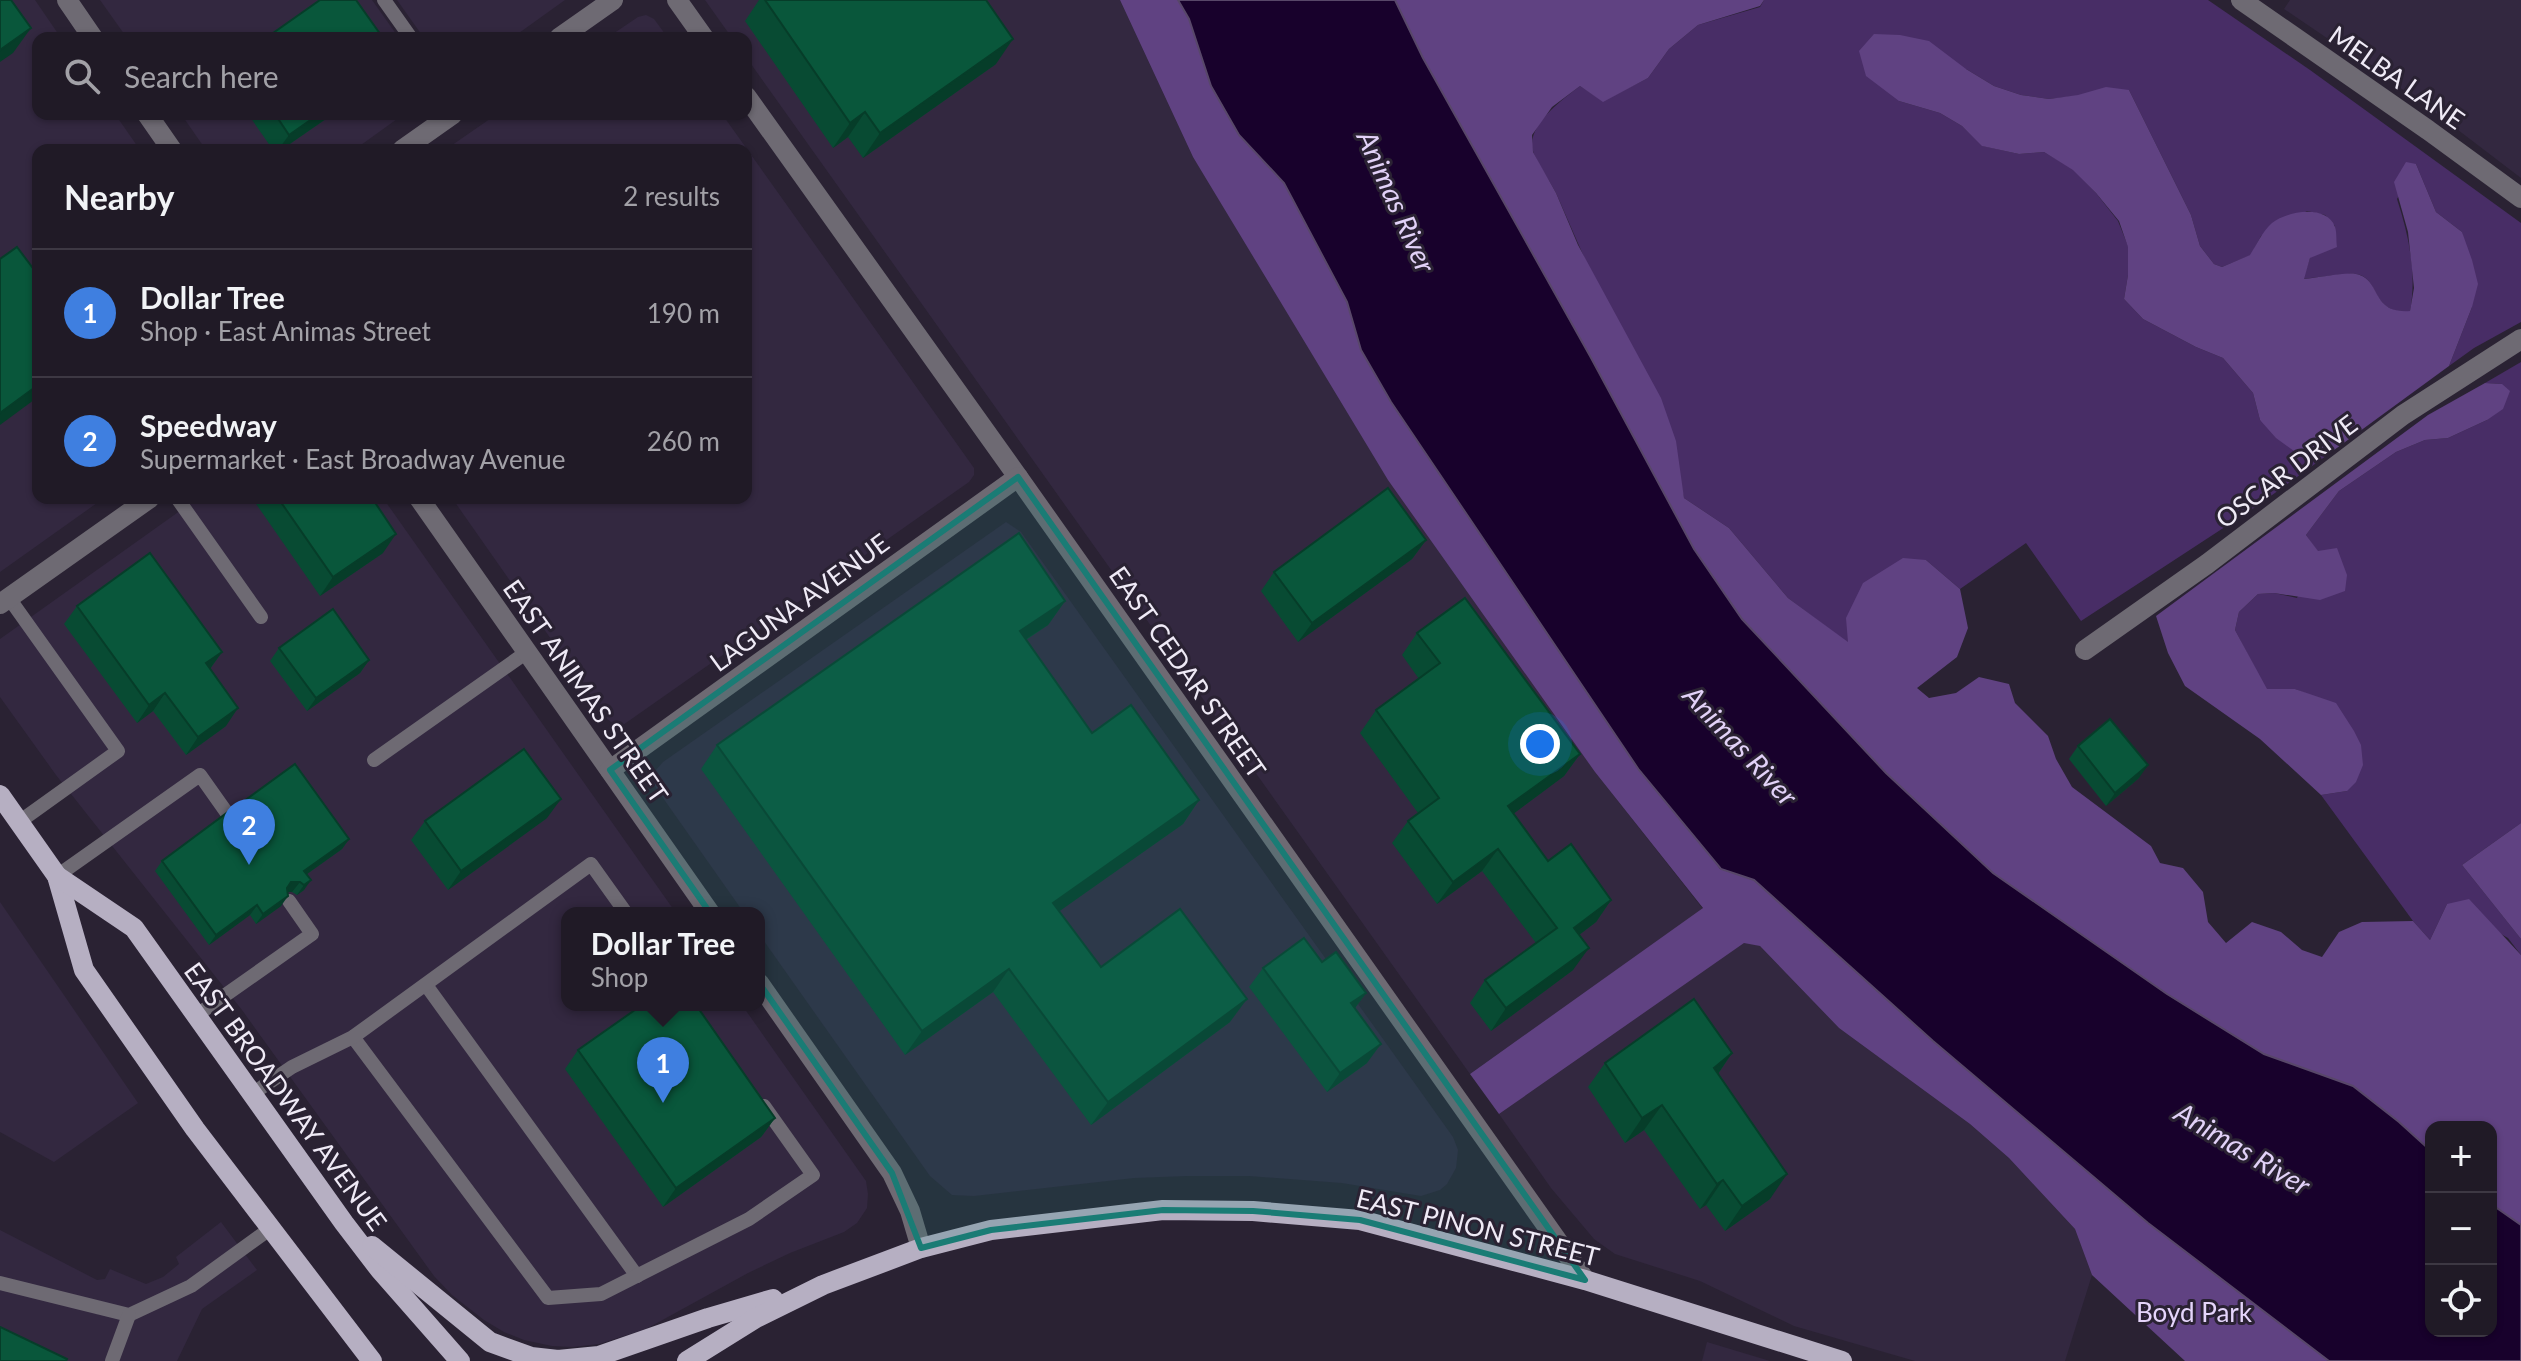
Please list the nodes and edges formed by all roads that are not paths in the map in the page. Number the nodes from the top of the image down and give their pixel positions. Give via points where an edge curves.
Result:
1 (67, 0) edge
2 (384, 0) edge
3 (613, 0) edge
4 (677, 0) edge
5 (2241, 0) edge
6 (89, 32) edge
7 (407, 32) edge
8 (568, 32) edge
9 (700, 32) edge
10 (752, 104) edge
11 (151, 120) edge
12 (444, 120) edge
13 (168, 144) edge
14 (410, 144) edge
15 (2521, 198) edge
16 (2521, 339) edge
17 (1018, 477) junction
18 (141, 504) edge
19 (181, 504) edge
20 (423, 504) edge
21 (4, 601) edge
22 (261, 617) dead end
23 (2085, 650) dead end
24 (527, 652) junction
25 (374, 760) dead end
26 (610, 770) junction
27 (0, 795) edge
28 (229, 816) edge
29 (19, 822) junction
30 (57, 876) junction
31 (289, 901) edge
32 (622, 907) edge
33 (706, 907) edge
34 (426, 985) junction
35 (765, 992) edge
36 (197, 1015) junction
37 (353, 1037) junction
38 (752, 1090) edge
39 (252, 1094) junction
40 (344, 1223) junction
41 (271, 1228) junction
42 (921, 1248) junction
43 (637, 1276) junction
44 (1585, 1280) junction
45 (0, 1283) edge
46 (823, 1285) junction
47 (129, 1315) junction
48 (720, 1341) junction
49 (112, 1361) edge
50 (372, 1361) edge
51 (460, 1361) edge
52 (687, 1361) edge
53 (707, 1361) edge
54 (1842, 1361) edge

1 - 6 street
2 - 7 lane
3 - 8 street
4 - 9 street
5 - 15 street, MELBA LANE
10 - 17 street, EAST CEDAR STREET
11 - 13 street
12 - 14 street
16 - 23 street, OSCAR DRIVE via 2403,415
17 - 26 street, LAGUNA AVENUE
17 - 44 street, EAST CEDAR STREET
18 - 21 street
19 - 22 lane
20 - 24 street, EAST ANIMAS STREET
21 - 29 lane via 118,751
24 - 25 lane
24 - 26 street, EAST ANIMAS STREET
26 - 33 street, EAST ANIMAS STREET
27 - 29 main road, EAST BROADWAY AVENUE
28 - 30 lane via 200,775
29 - 30 main road, EAST BROADWAY AVENUE
30 - 36 main road, EAST BROADWAY AVENUE via 134,928
30 - 41 main road, EAST BROADWAY AVENUE via 84,970
31 - 36 lane via 312,934
32 - 34 lane via 591,864
34 - 37 lane
34 - 43 lane
35 - 42 street via 892,1173
36 - 39 main road, EAST BROADWAY AVENUE
37 - 39 lane
37 - 43 lane via 548,1298 601,1294
38 - 43 lane via 813,1175 749,1219
39 - 40 main road, EAST BROADWAY AVENUE
40 - 46 main road via 490,1342 531,1357 599,1356
40 - 51 main road, EAST BROADWAY AVENUE
41 - 47 lane via 191,1286
41 - 50 main road, EAST BROADWAY AVENUE
42 - 44 main road, EAST PINON STREET via 991,1230 1163,1210 1253,1211 1360,1220
42 - 46 main road, EAST PINON STREET
44 - 54 main road, EAST PINON STREET
45 - 47 lane
46 - 48 main road, EAST PINON STREET
47 - 49 lane
48 - 52 main road, EAST PINON STREET
48 - 53 main road

